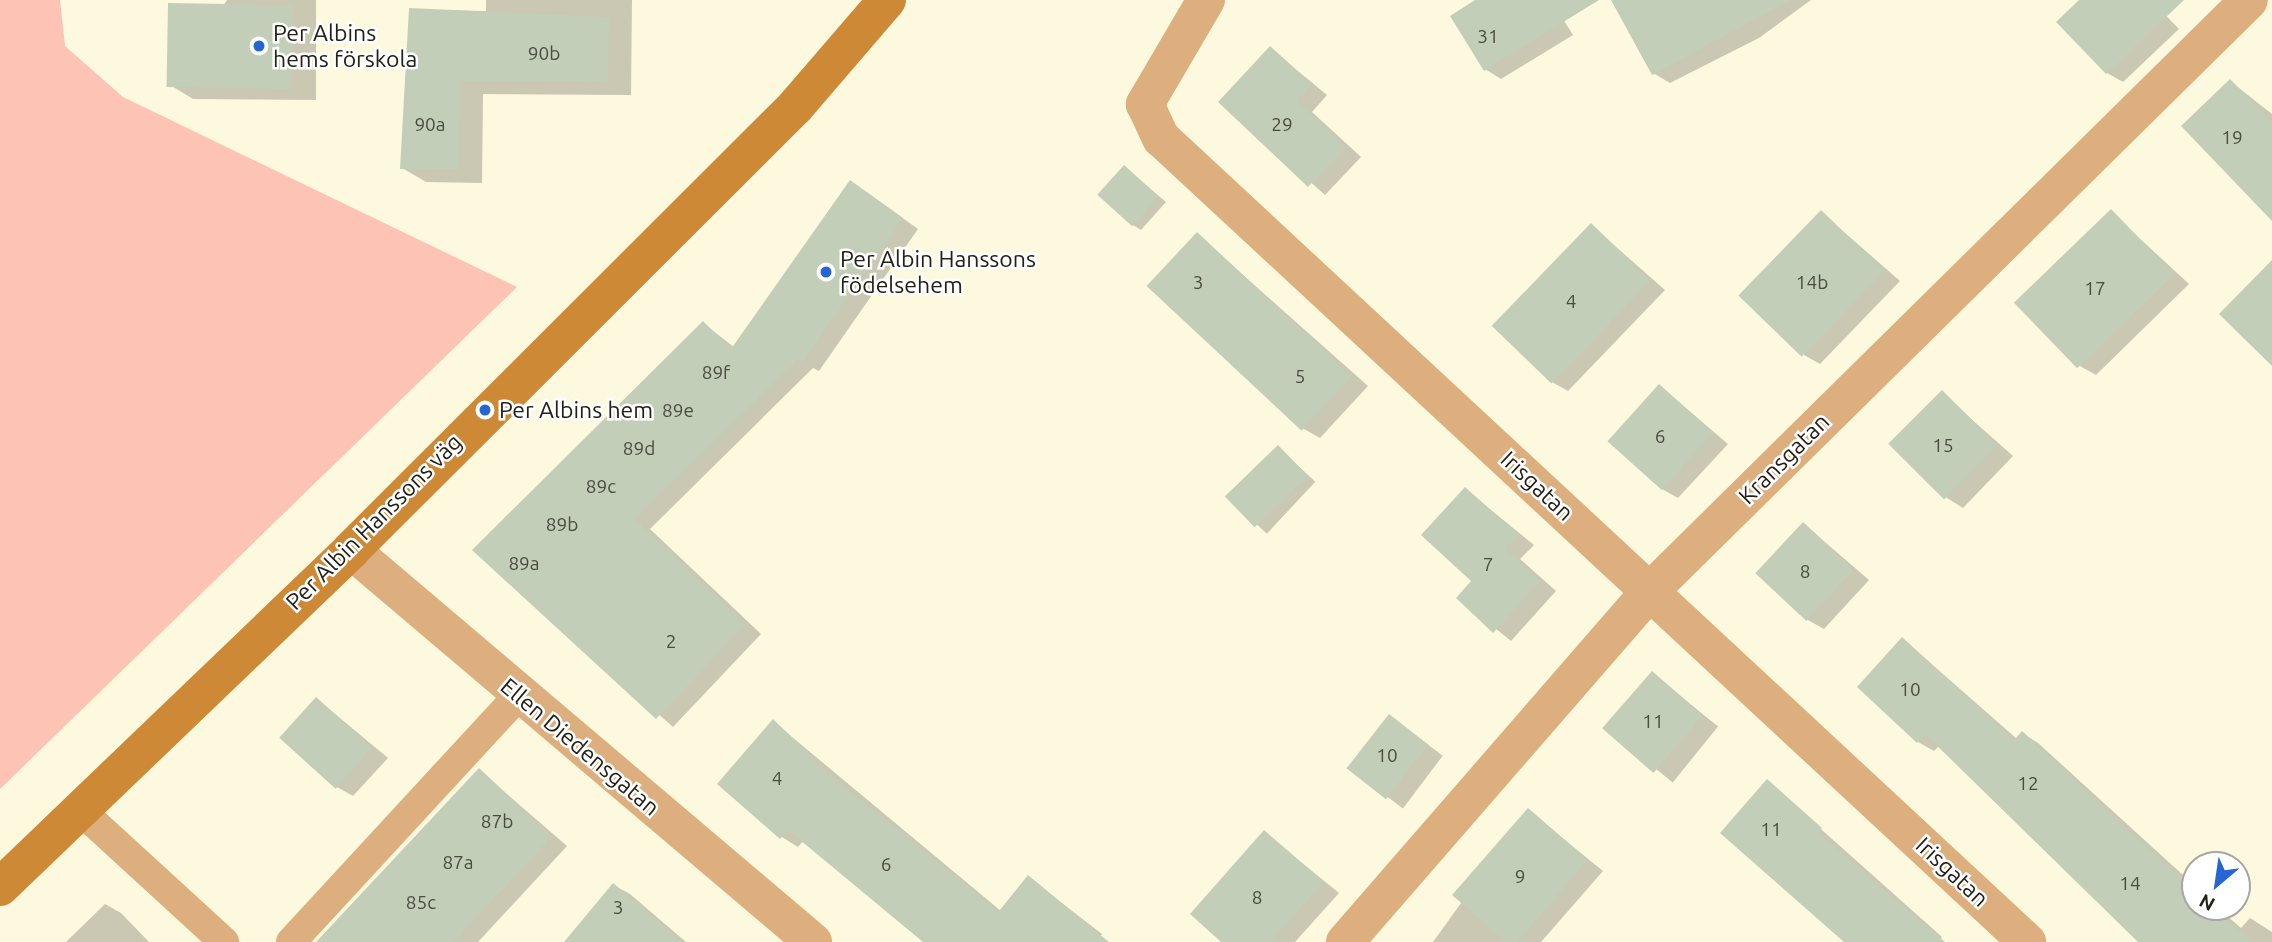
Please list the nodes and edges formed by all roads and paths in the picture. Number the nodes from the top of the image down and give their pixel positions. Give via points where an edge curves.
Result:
1 (887, 0) edge
2 (1206, 0) edge
3 (2249, 0) edge
4 (2256, 0) edge
5 (2272, 17) edge
6 (351, 550) junction
7 (1650, 591) junction
8 (518, 696) junction
9 (79, 809) junction
10 (0, 887) edge
11 (224, 942) edge
12 (291, 942) edge
13 (813, 942) edge
14 (1345, 942) edge
15 (2027, 942) edge

1 - 6 street, Per Albin Hanssons väg via 795,107
2 - 7 street, Irisgatan via 1145,104 1161,138
3 - 7 street, Kransgatan
4 - 5 street
6 - 8 street, Ellen Diedensgatan
6 - 9 street, Per Albin Hanssons väg
7 - 14 street, Kransgatan
7 - 15 street, Irisgatan
8 - 12 lane
8 - 13 street, Ellen Diedensgatan
9 - 10 street, Per Albin Hanssons väg
9 - 11 lane

